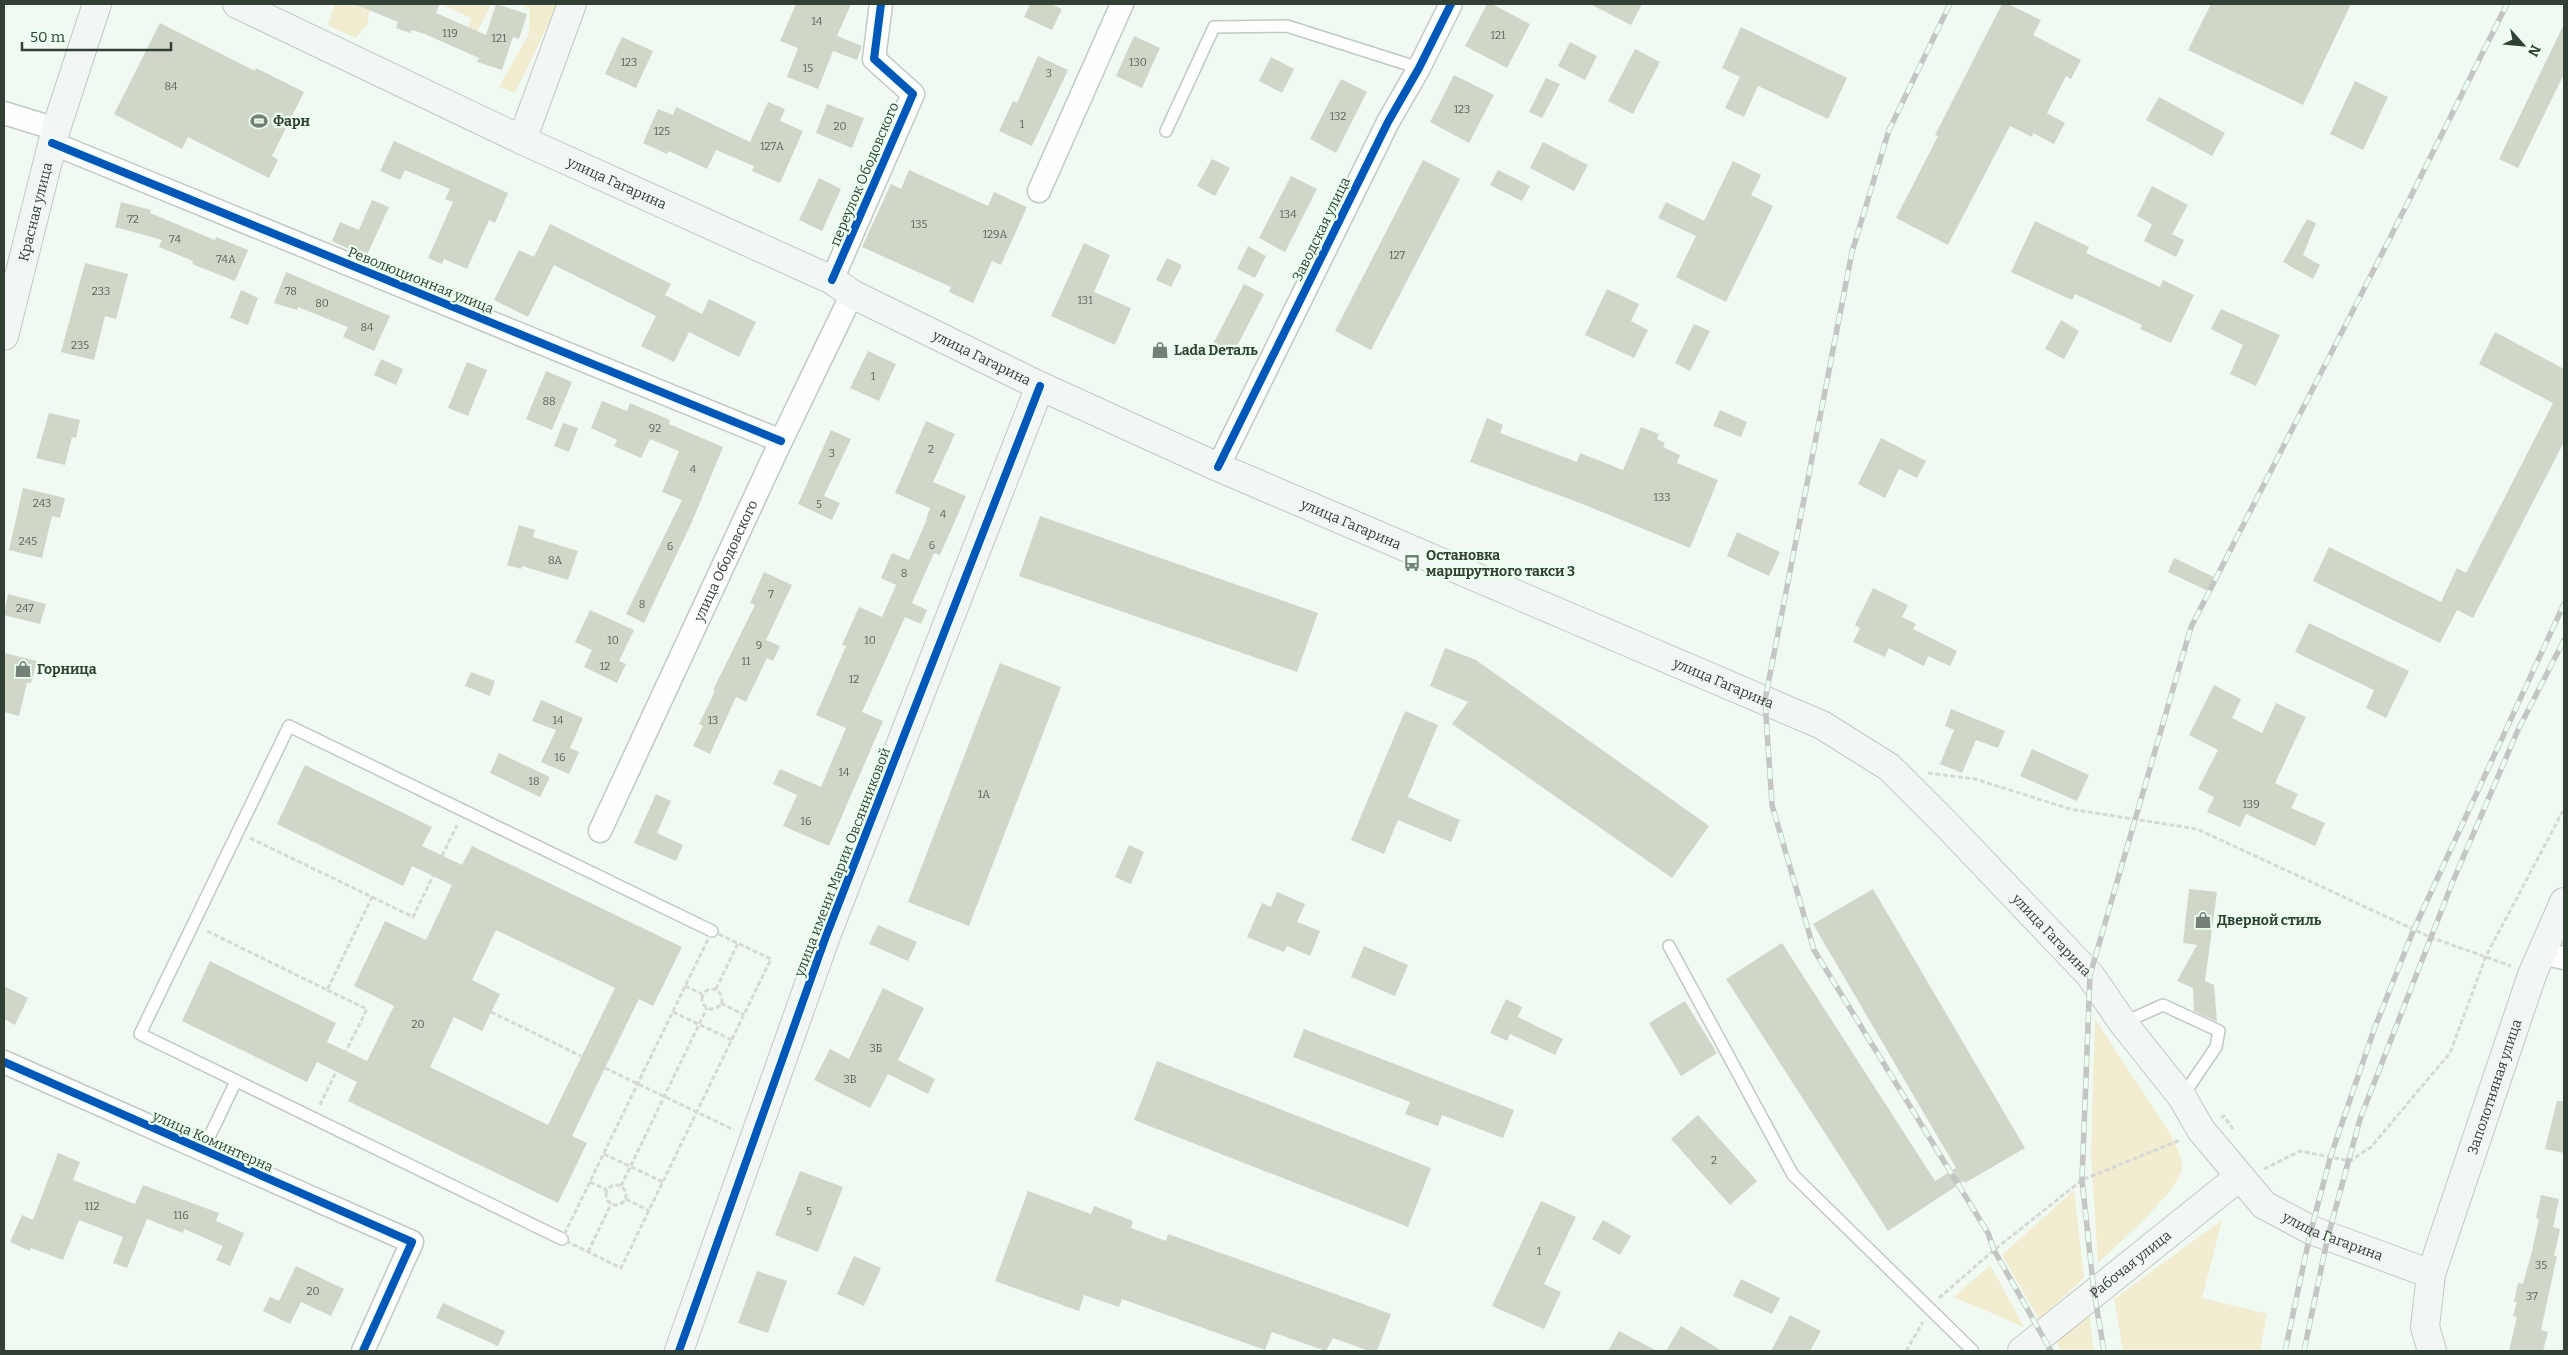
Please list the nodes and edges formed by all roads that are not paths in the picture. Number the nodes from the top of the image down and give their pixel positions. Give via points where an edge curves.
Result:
1 (97, 4) edge
2 (237, 4) edge
3 (572, 4) edge
4 (881, 4) edge
5 (1122, 4) edge
6 (1451, 4) edge
7 (1419, 68) junction
8 (4, 113) edge
9 (1166, 131) dead end
10 (54, 136) junction
11 (522, 140) junction
12 (1039, 191) dead end
13 (842, 287) junction
14 (4, 336) edge
15 (1040, 386) junction
16 (781, 441) junction
17 (1218, 467) junction
18 (600, 830) dead end
19 (2564, 902) edge
20 (712, 931) road end
21 (1669, 946) dead end
22 (2546, 962) edge
23 (2123, 1023) junction
24 (4, 1062) edge
25 (236, 1080) junction
26 (2182, 1097) junction
27 (203, 1150) junction
28 (2249, 1169) junction
29 (562, 1239) road end
30 (2431, 1274) junction
31 (363, 1351) edge
32 (679, 1351) edge
33 (1973, 1351) edge
34 (2022, 1351) edge
35 (2432, 1351) edge

1 - 10 main road, Красная улица
2 - 11 main road, улица Гагарина
3 - 11 main road
4 - 13 street, переулок Ободовского via 874,59 912,94
5 - 12 street
6 - 7 street, Заводская улица
7 - 9 lane via 1287,26 1214,27
7 - 17 street, Заводская улица via 1388,122
8 - 10 street, Революционная улица
10 - 14 main road, Красная улица
10 - 16 street, Революционная улица
11 - 13 main road, улица Гагарина
13 - 15 main road, улица Гагарина
13 - 16 street, улица Ободовского
15 - 17 main road, улица Гагарина
15 - 32 main road, улица имени Марии Овсянниковой via 826,936
16 - 18 street, улица Ободовского
17 - 23 main road, улица Гагарина via 1822,725 1889,767 2090,975
19 - 22 main road, Заполотняная улица
20 - 25 lane via 290,726 140,1034
21 - 33 lane via 1793,1175
22 - 30 main road, Заполотняная улица
23 - 26 main road, улица Гагарина
23 - 26 lane via 2163,1005 2219,1031 2216,1047
24 - 27 street, улица Коминтерна
25 - 27 lane
25 - 29 lane
26 - 28 main road, улица Гагарина via 2201,1130
27 - 31 street, улица Коминтерна via 412,1242
28 - 30 main road, улица Гагарина via 2264,1205 2311,1230
28 - 34 main road, Рабочая улица
30 - 35 main road, Заполотняная улица via 2425,1327

